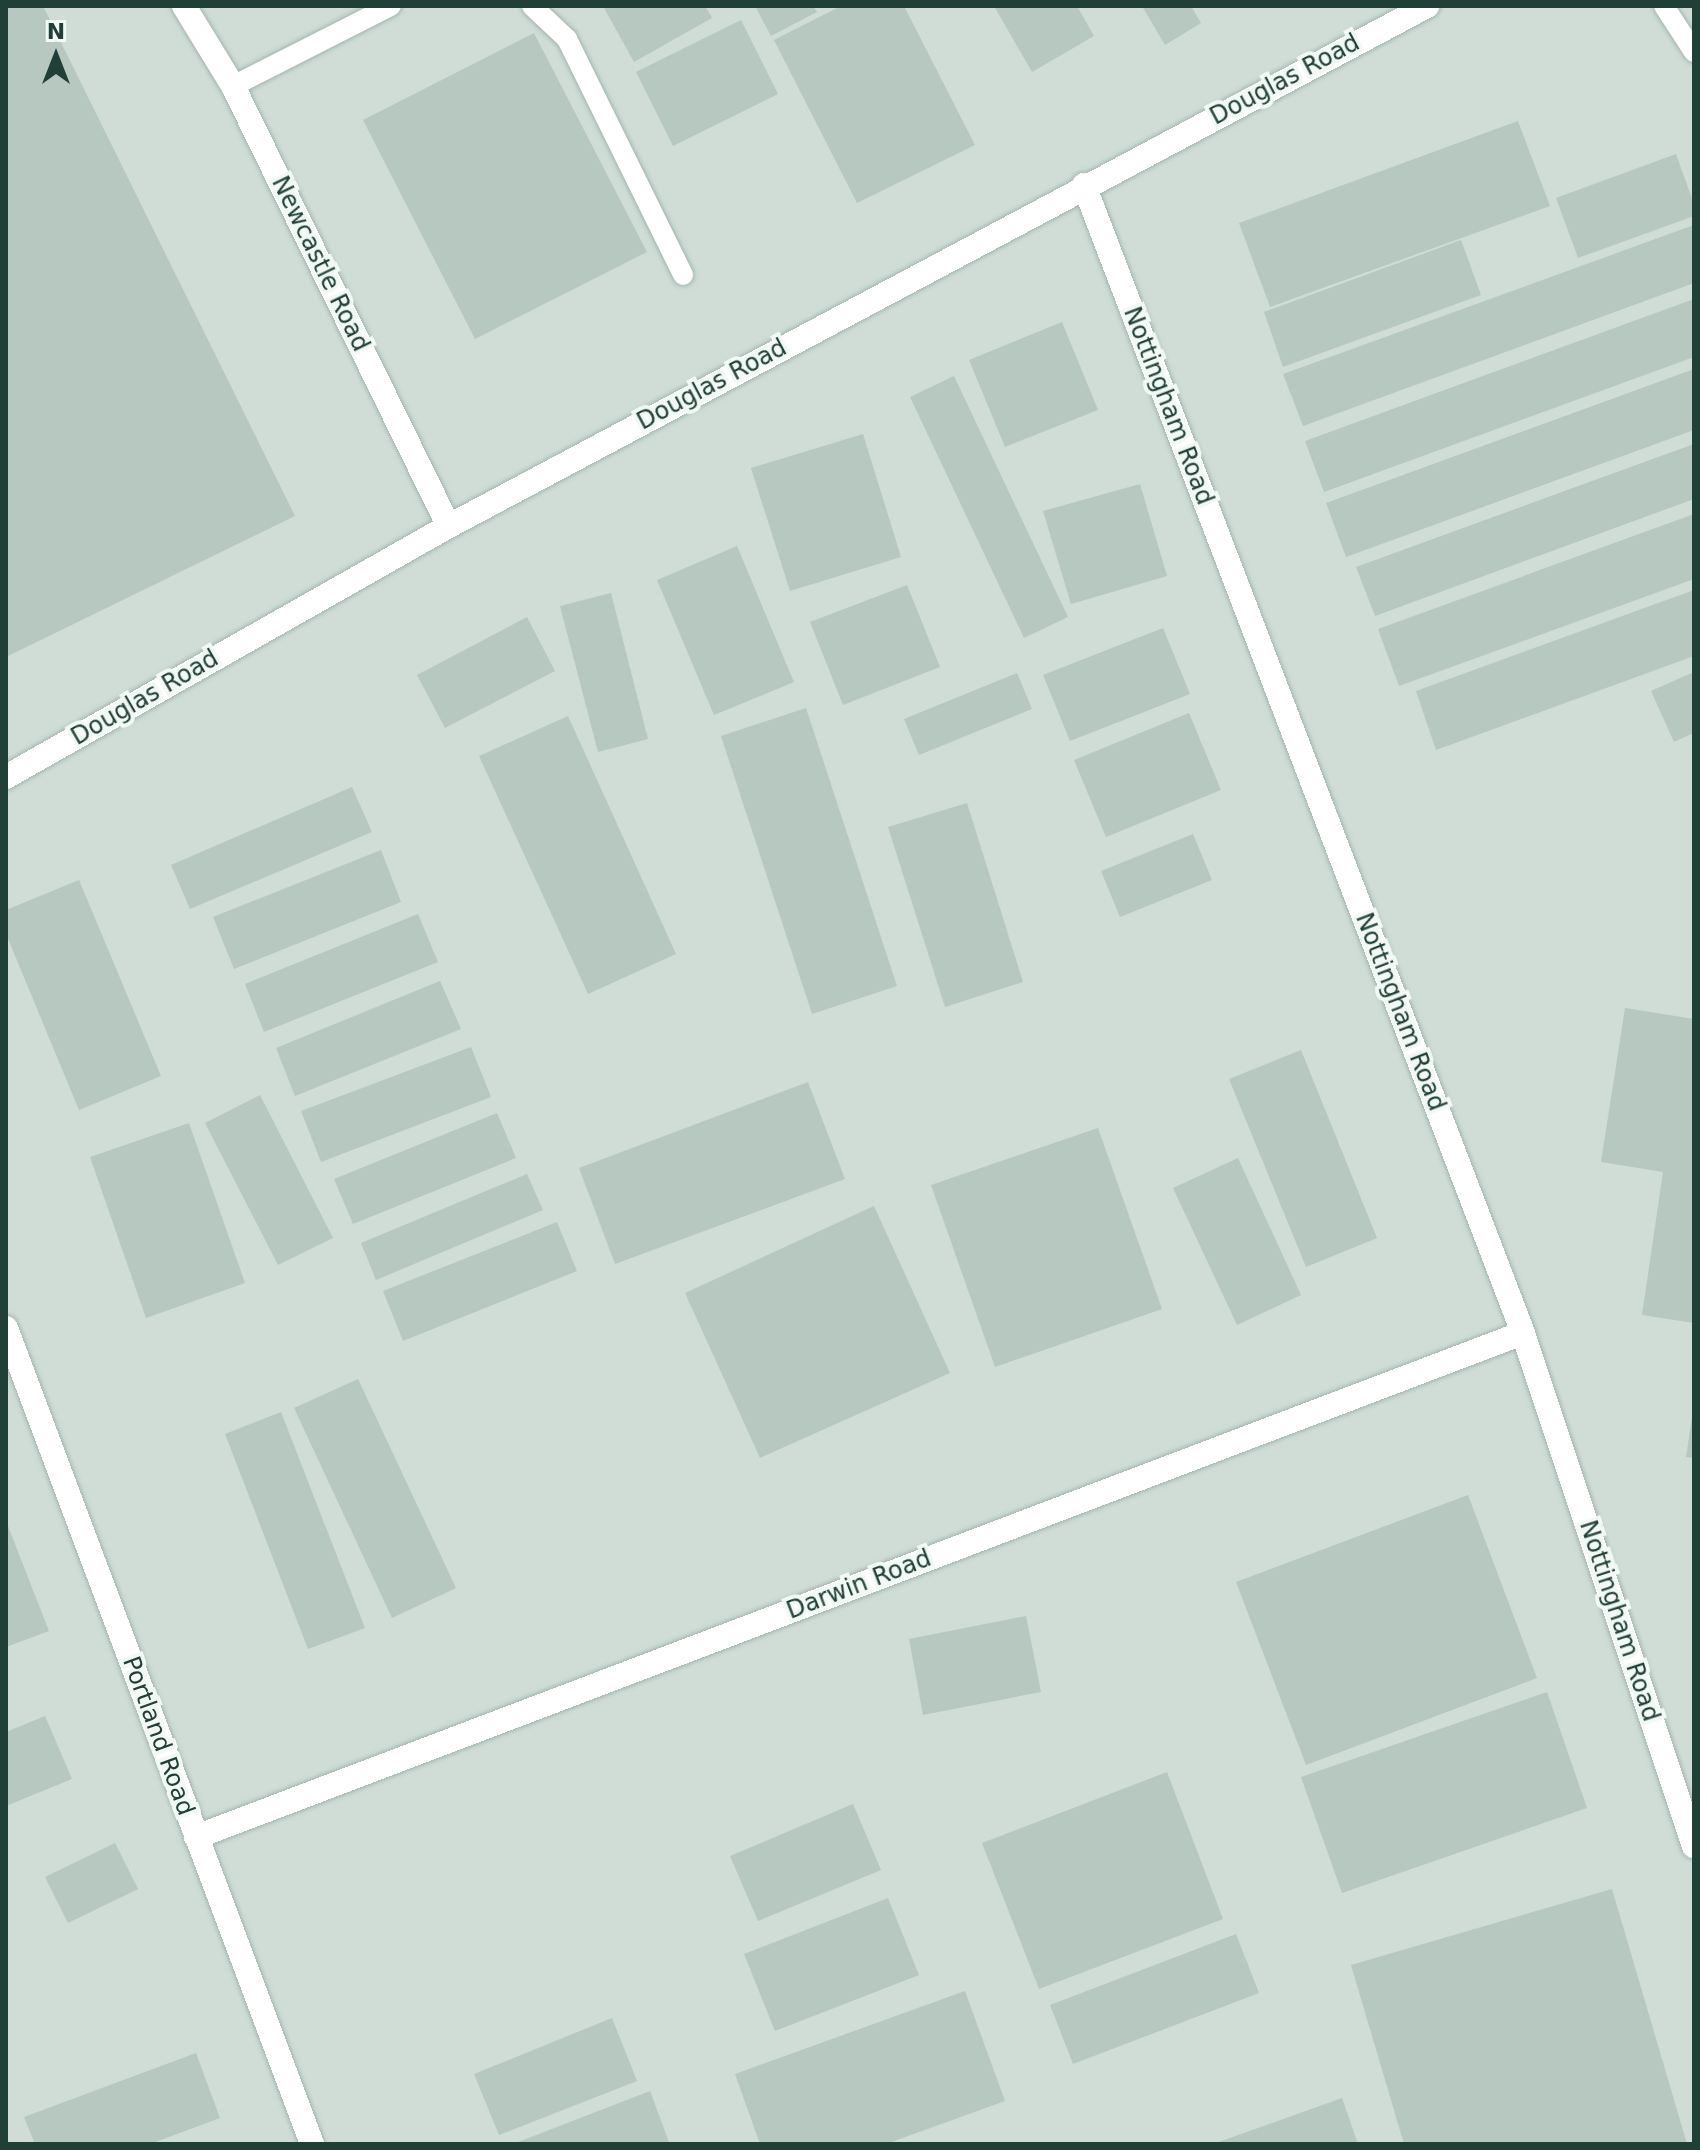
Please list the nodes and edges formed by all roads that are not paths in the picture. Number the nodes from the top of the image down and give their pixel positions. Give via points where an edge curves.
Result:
1 (184, 6) edge
2 (391, 6) edge
3 (532, 6) edge
4 (1427, 6) edge
5 (1664, 6) edge
6 (1694, 52) edge
7 (233, 86) junction
8 (1084, 185) junction
9 (683, 275) dead end
10 (449, 526) junction
11 (6, 777) edge
12 (6, 1328) edge
13 (1523, 1333) junction
14 (196, 1837) junction
15 (1694, 1846) edge
16 (312, 2144) edge

1 - 7 street, Newcastle Road
2 - 7 lane
3 - 9 lane via 567,39
4 - 8 street, Douglas Road
5 - 6 lane
7 - 10 street, Newcastle Road
8 - 10 street, Douglas Road
8 - 13 street, Nottingham Road
10 - 11 street, Douglas Road
12 - 14 street, Portland Road
13 - 14 street, Darwin Road
13 - 15 street, Nottingham Road
14 - 16 street, Portland Road

